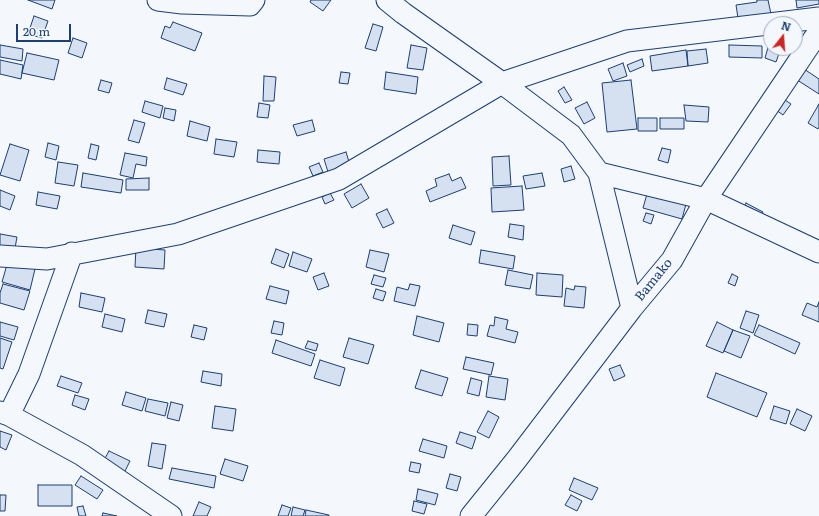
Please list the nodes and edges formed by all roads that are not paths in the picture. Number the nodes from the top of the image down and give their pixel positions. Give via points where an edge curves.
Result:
1 (158, 0) edge
2 (254, 0) edge
3 (387, 0) edge
4 (819, 18) edge
5 (819, 31) edge
6 (502, 83) junction
7 (599, 173) junction
8 (706, 199) junction
9 (819, 252) edge
10 (72, 253) junction
11 (0, 256) edge
12 (632, 308) junction
13 (2, 413) edge
14 (171, 516) edge
15 (471, 516) edge

1 - 2 street via 250,5
3 - 6 street
4 - 6 street via 627,41
5 - 8 street, Bamako
6 - 7 street via 571,135
6 - 10 street via 338,178 178,234
7 - 8 street
7 - 12 street
8 - 9 street
8 - 12 street, Bamako via 672,260
10 - 11 street via 47,258
10 - 13 street via 29,374
12 - 15 street, Bamako
13 - 14 street via 82,455

